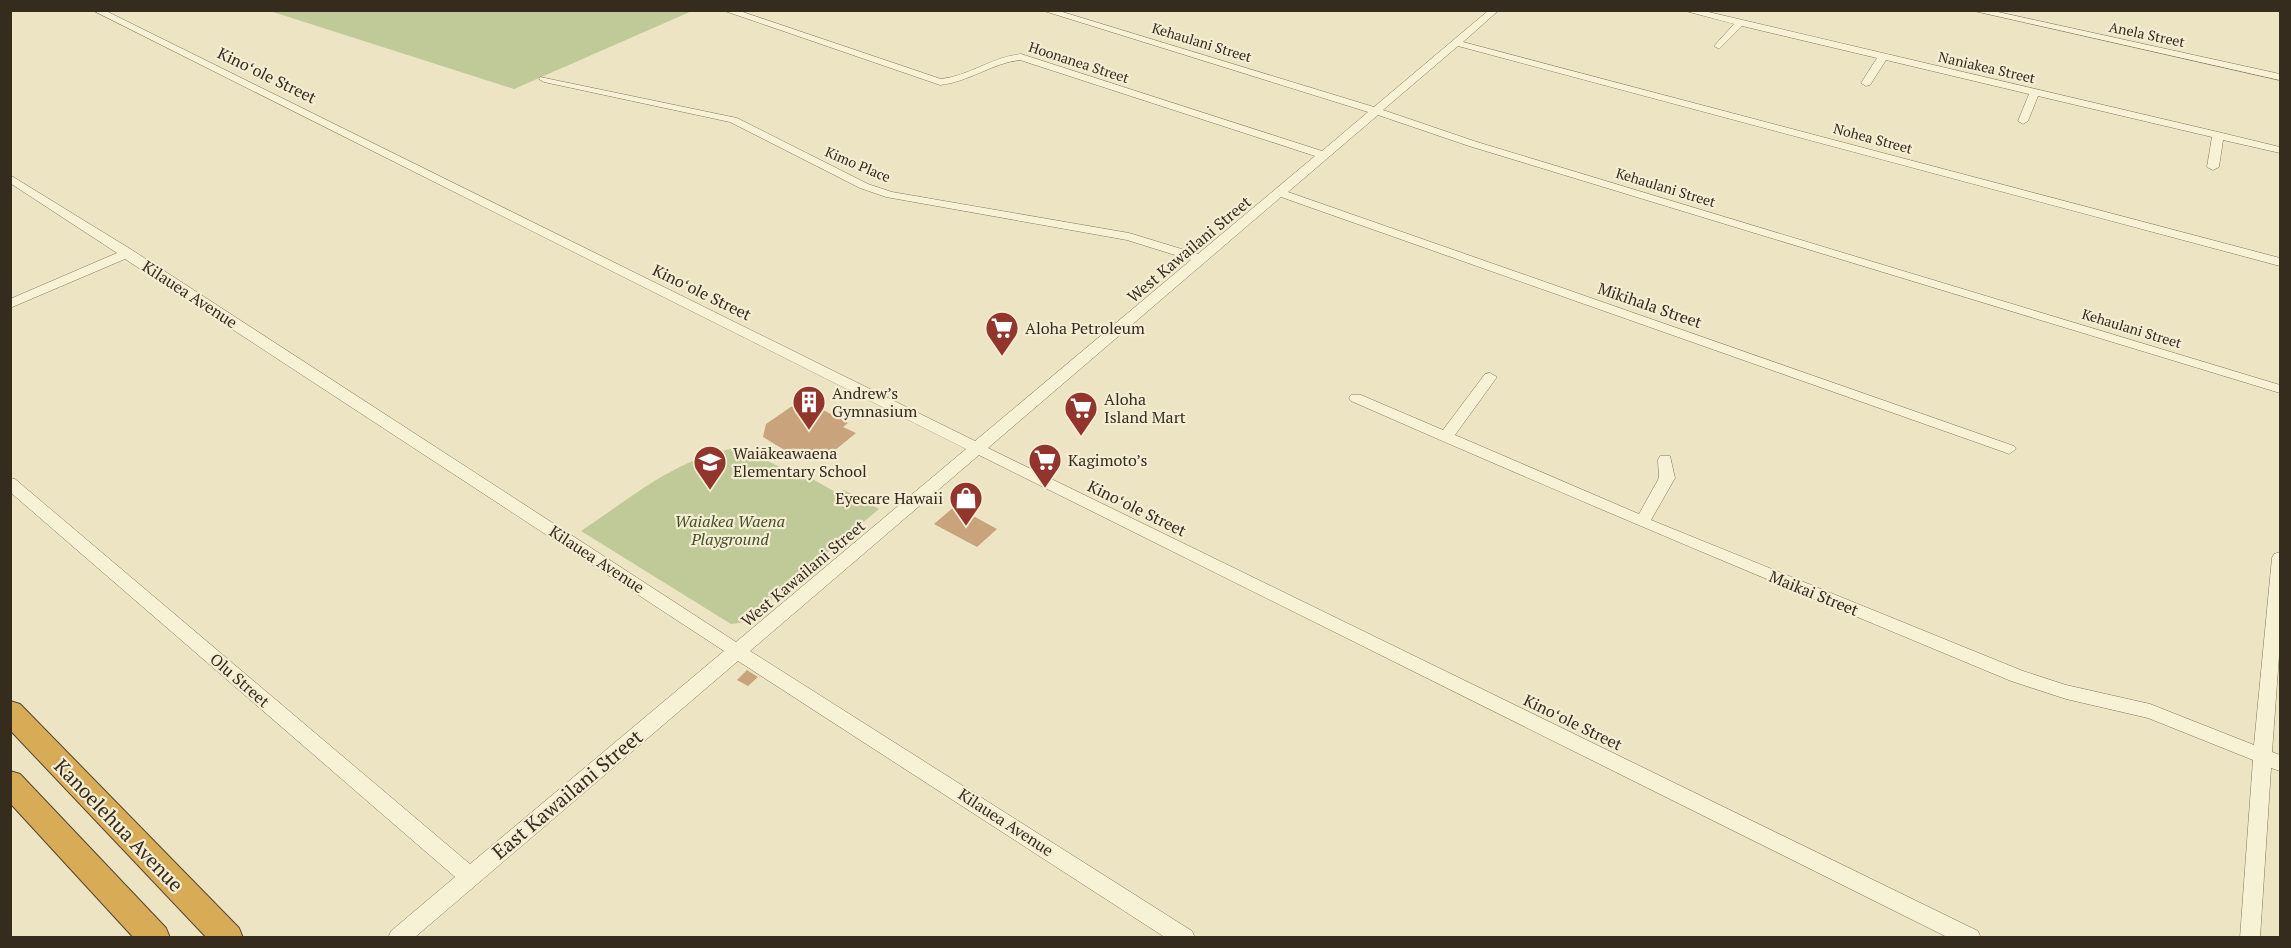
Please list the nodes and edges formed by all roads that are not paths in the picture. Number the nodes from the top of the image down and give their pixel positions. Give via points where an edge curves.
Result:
1 (96, 10) edge
2 (726, 10) edge
3 (1045, 10) edge
4 (1495, 10) edge
5 (1686, 10) edge
6 (1974, 10) edge
7 (1740, 23) junction
8 (1457, 43) junction
9 (1719, 46) dead end
10 (1883, 57) junction
11 (2280, 77) edge
12 (544, 79) dead end
13 (1866, 83) dead end
14 (2035, 93) junction
15 (1376, 111) junction
16 (2023, 121) dead end
17 (2218, 135) junction
18 (2280, 150) edge
19 (1324, 155) junction
20 (2213, 167) dead end
21 (10, 178) edge
22 (1280, 193) junction
23 (128, 253) junction
24 (1202, 259) junction
25 (2280, 262) edge
26 (10, 304) edge
27 (1490, 377) dead end
28 (2280, 389) edge
29 (1356, 398) dead end
30 (1445, 438) junction
31 (976, 448) junction
32 (2009, 448) dead end
33 (1665, 460) dead end
34 (10, 483) edge
35 (1642, 522) junction
36 (2280, 558) edge
37 (737, 651) junction
38 (10, 712) edge
39 (2272, 759) edge
40 (10, 783) edge
41 (470, 877) junction
42 (155, 938) edge
43 (228, 938) edge
44 (398, 938) edge
45 (1185, 938) edge
46 (1971, 938) edge
47 (2250, 938) edge

1 - 31 street, Kinoʻole Street
2 - 19 street, Hoonanea Street via 940,82 962,79 1002,59 1021,57
3 - 15 street, Kehaulani Street
4 - 8 street, West Kawailani Street
5 - 7 street, Naniakea Street
6 - 11 street, Anela Street
7 - 9 street
7 - 10 street, Naniakea Street
8 - 15 street, West Kawailani Street
8 - 25 street, Nohea Street
10 - 13 street
10 - 14 street, Naniakea Street
12 - 24 street, Kimo Place via 733,120 864,186 890,195 1129,237
14 - 16 street
14 - 17 street, Naniakea Street
15 - 19 street, West Kawailani Street
15 - 28 street, Kehaulani Street via 1473,144
17 - 18 street, Naniakea Street
17 - 20 street
19 - 22 street, West Kawailani Street
21 - 23 street, Kilauea Avenue
22 - 24 street, West Kawailani Street
22 - 32 street, Mikihala Street
23 - 26 street
23 - 37 street, Kilauea Avenue
24 - 31 street, West Kawailani Street
27 - 30 street
29 - 30 street, Maikai Street
30 - 35 street, Maikai Street
31 - 37 street, West Kawailani Street
31 - 46 street, Kinoʻole Street
33 - 35 street via 1667,478
34 - 41 street, Olu Street
35 - 39 street, Maikai Street via 2017,676 2066,692 2150,711
36 - 39 street
37 - 41 street, East Kawailani Street
37 - 45 street, Kilauea Avenue
38 - 43 highway, Kanoelehua Avenue
39 - 47 street
40 - 42 highway
41 - 44 street, East Kawailani Street

